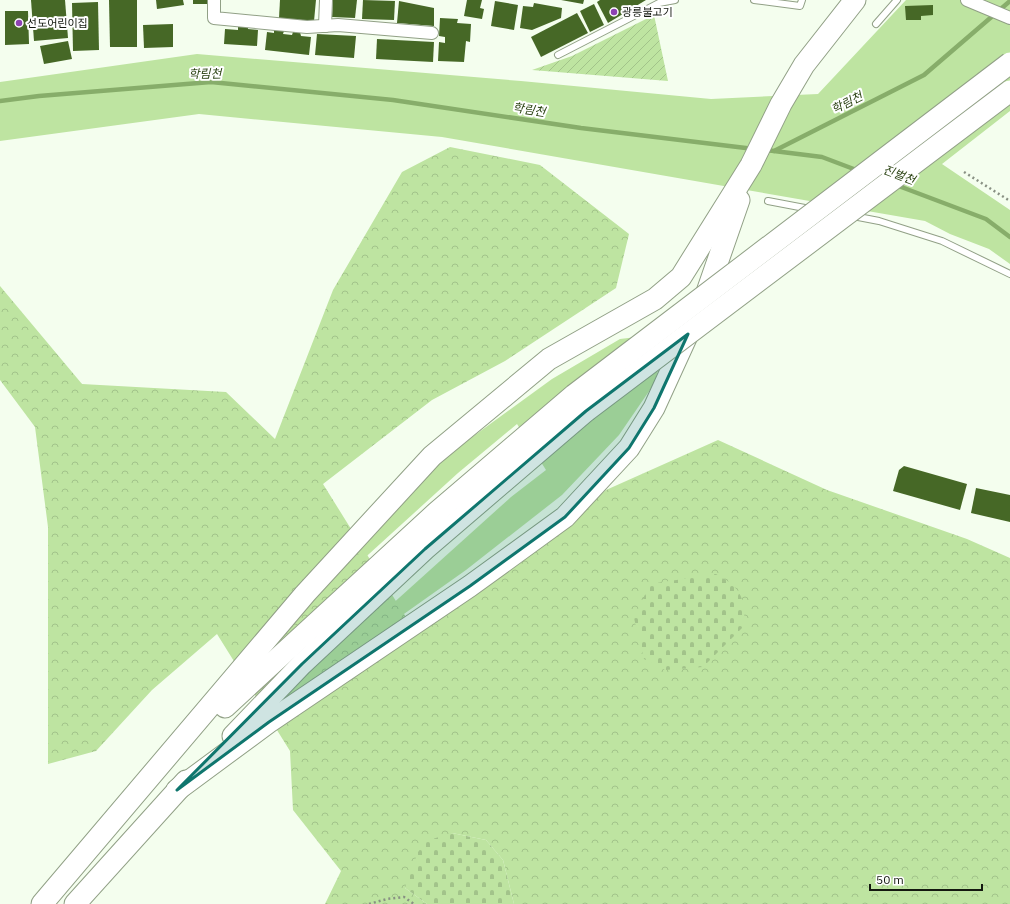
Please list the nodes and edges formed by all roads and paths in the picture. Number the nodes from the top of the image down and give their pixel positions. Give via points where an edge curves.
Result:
1 (214, 0) edge
2 (326, 0) edge
3 (675, 0) edge
4 (754, 0) edge
5 (802, 0) edge
6 (856, 0) edge
7 (897, 0) edge
8 (967, 0) edge
9 (1010, 18) edge
10 (876, 24) dead end
11 (325, 26) junction
12 (432, 33) dead end
13 (558, 55) dead end
14 (1010, 63) edge
15 (1010, 91) edge
16 (751, 165) junction
17 (964, 172) dead end
18 (768, 201) dead end
19 (1010, 201) edge
20 (827, 212) dead end
21 (835, 213) dead end
22 (1010, 274) edge
23 (580, 403) junction
24 (153, 774) junction
25 (177, 790) junction
26 (42, 904) edge
27 (76, 904) edge
28 (368, 904) edge
29 (414, 904) edge

1 - 11 street via 214,18 307,27
2 - 11 street
3 - 13 lane via 659,3
4 - 5 lane via 800,6
6 - 16 highway via 804,65 781,104
7 - 10 lane
8 - 9 street
11 - 12 street via 338,24
14 - 23 highway, bridge
15 - 23 highway, bridge
16 - 24 highway via 681,276 655,299 549,359 432,456 305,594
16 - 25 highway via 707,292 654,408 629,448 565,516 470,586 269,722
17 - 19 path
18 - 20 lane
21 - 22 lane via 879,221 942,241
23 - 24 highway via 403,542
23 - 25 highway via 302,664
24 - 26 highway
25 - 27 highway
28 - 29 path via 404,897

